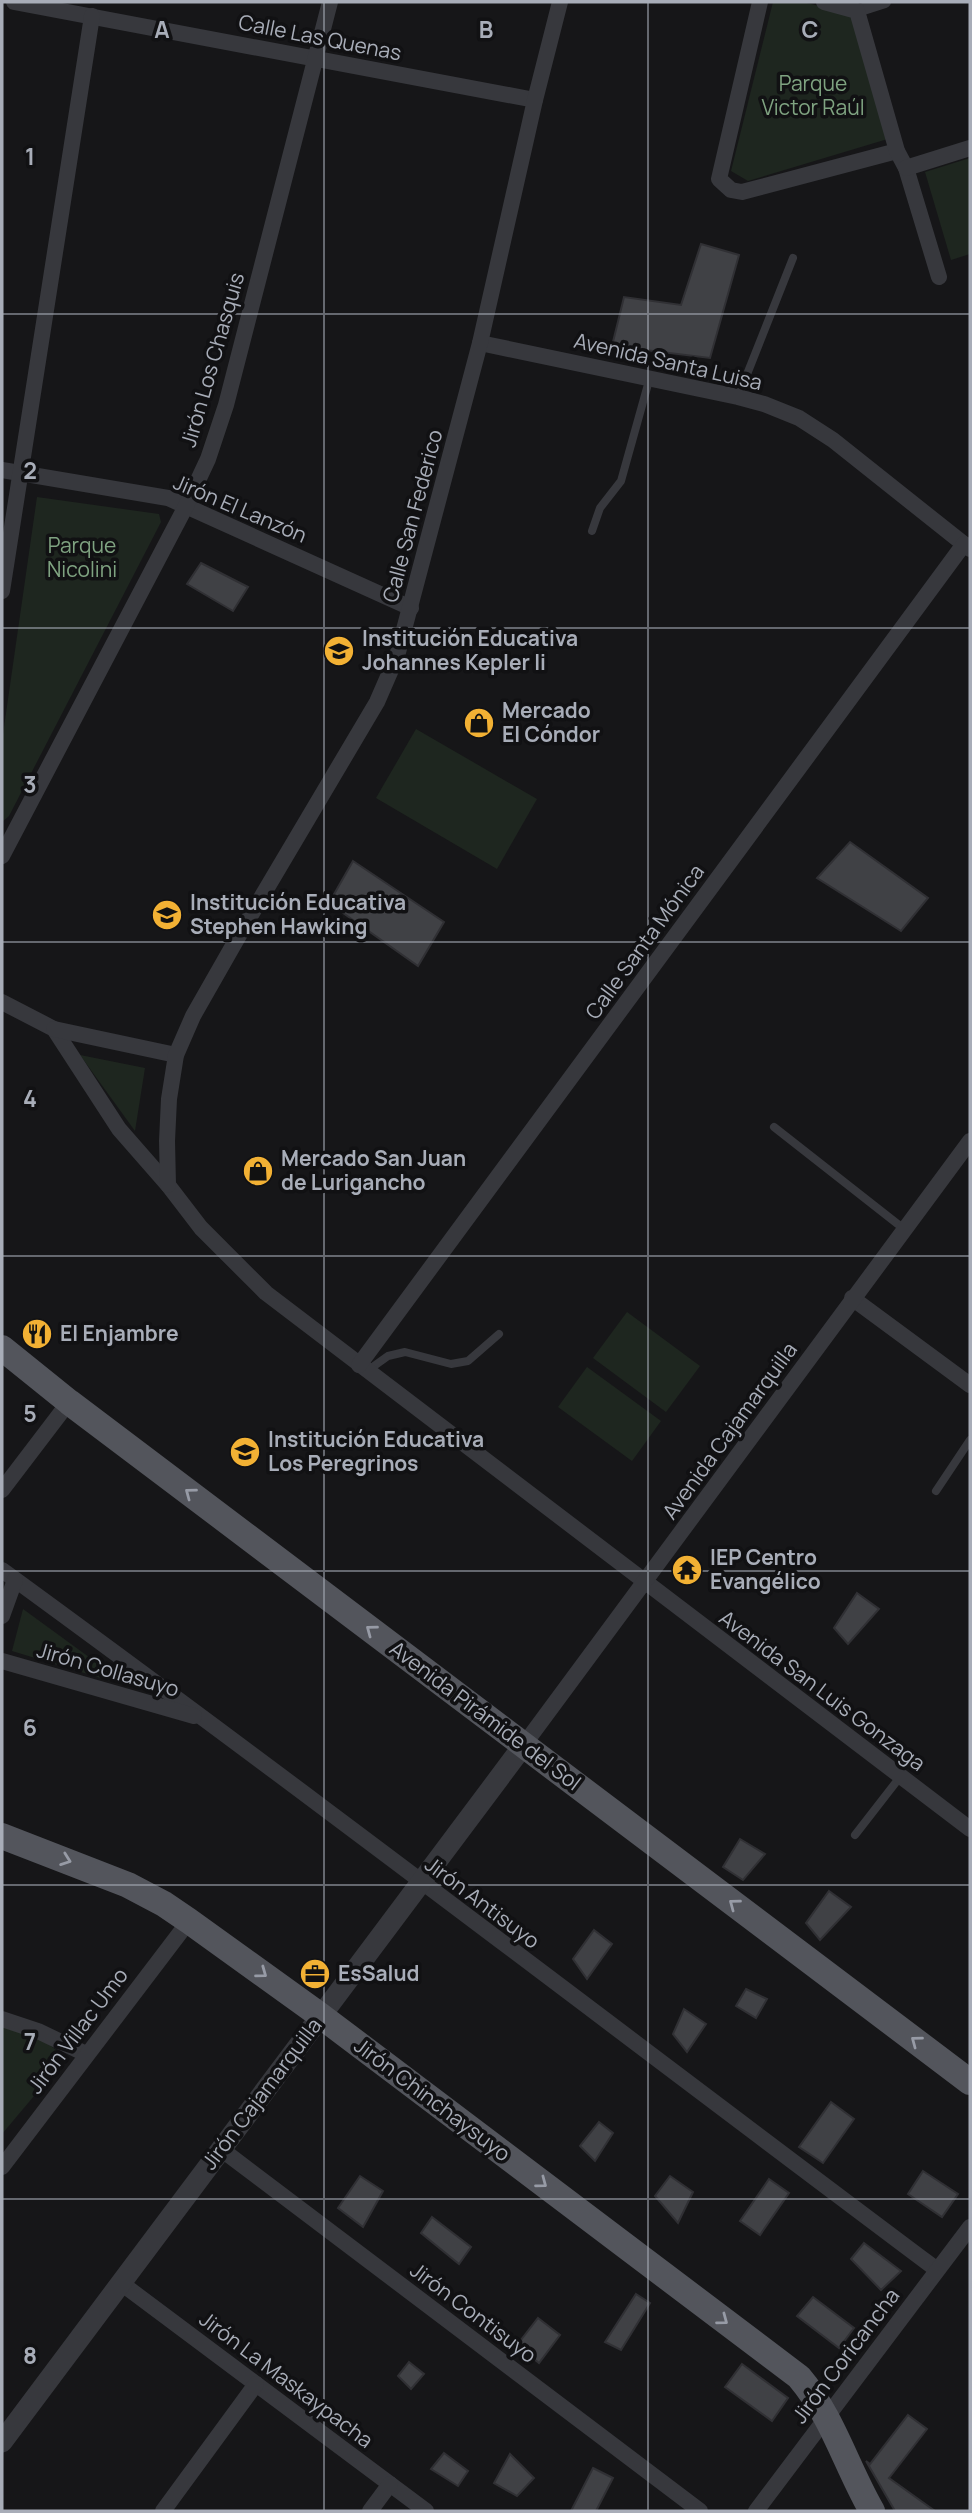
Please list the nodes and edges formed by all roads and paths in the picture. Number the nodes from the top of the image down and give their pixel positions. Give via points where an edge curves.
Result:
1 (14, 2) edge
2 (330, 2) edge
3 (560, 2) edge
4 (760, 2) edge
5 (824, 2) edge
6 (886, 2) edge
7 (856, 11) junction
8 (92, 16) junction
9 (314, 58) junction
10 (535, 100) junction
11 (970, 148) edge
12 (897, 151) junction
13 (906, 168) junction
14 (793, 258) dead end
15 (939, 277) dead end
16 (480, 343) junction
17 (650, 377) junction
18 (738, 397) junction
19 (2, 470) edge
20 (20, 472) junction
21 (186, 506) junction
22 (592, 531) dead end
23 (967, 546) edge
24 (2, 591) edge
25 (411, 608) junction
26 (4, 845) edge
27 (2, 1002) edge
28 (54, 1029) junction
29 (176, 1055) junction
30 (774, 1127) dead end
31 (970, 1141) edge
32 (168, 1185) junction
33 (904, 1229) junction
34 (852, 1298) junction
35 (499, 1334) dead end
36 (2, 1348) edge
37 (363, 1368) junction
38 (970, 1385) edge
39 (69, 1402) junction
40 (970, 1440) edge
41 (2, 1490) edge
42 (936, 1490) dead end
43 (2, 1570) edge
44 (16, 1580) junction
45 (645, 1583) junction
46 (2, 1616) edge
47 (2, 1661) edge
48 (203, 1719) junction
49 (523, 1746) junction
50 (900, 1777) junction
51 (970, 1829) edge
52 (855, 1835) dead end
53 (2, 1836) edge
54 (420, 1883) junction
55 (189, 1921) junction
56 (321, 2016) junction
57 (2, 2019) edge
58 (86, 2054) junction
59 (970, 2082) edge
60 (221, 2149) junction
61 (2, 2167) edge
62 (970, 2227) edge
63 (936, 2269) junction
64 (121, 2283) junction
65 (256, 2384) junction
66 (827, 2416) junction
67 (2, 2442) edge
68 (390, 2484) junction
69 (864, 2501) edge
70 (163, 2511) edge
71 (370, 2511) edge
72 (426, 2511) edge
73 (700, 2511) edge
74 (756, 2511) edge

1 - 8 street, Calle Las Quenas
2 - 9 street, Jirón Los Chasquis
3 - 10 street, Calle San Federico
4 - 12 street via 719,179 723,186 742,192
5 - 7 street
6 - 7 street
7 - 12 street
8 - 9 street, Calle Las Quenas
8 - 20 street
9 - 10 street, Calle Las Quenas
9 - 21 street, Jirón Los Chasquis via 226,405
10 - 16 street, Calle San Federico
11 - 13 street
12 - 13 street
13 - 15 street
14 - 18 lane
16 - 17 street, Avenida Santa Luisa
16 - 25 street, Calle San Federico
17 - 18 street, Avenida Santa Luisa
17 - 22 lane via 621,481 600,508
18 - 23 street, Avenida Santa Luisa via 799,418 833,440
19 - 20 street, Jirón El Lanzón
20 - 21 street, Jirón El Lanzón via 168,498
20 - 24 street
21 - 25 street, Jirón El Lanzón
21 - 26 street, Jirón Los Chasquis
23 - 37 street, Calle Santa Mónica
25 - 29 street, Calle San Federico via 377,702 193,1016
27 - 28 street, Avenida San Luis Gonzaga
28 - 29 street
28 - 32 street, Avenida San Luis Gonzaga via 119,1129
29 - 32 street, Calle San Federico via 169,1100
30 - 33 lane
31 - 33 street, Avenida Cajamarquilla
32 - 37 street, Avenida San Luis Gonzaga via 201,1228 266,1293
33 - 34 street, Avenida Cajamarquilla
34 - 38 street
34 - 45 street, Avenida Cajamarquilla
35 - 37 lane via 468,1361 451,1364 405,1352
36 - 39 main road, Avenida Pirámide del Sol
37 - 45 street, Avenida San Luis Gonzaga
39 - 41 street
49 -> 39 main road, Avenida Pirámide del Sol
40 - 42 lane
43 - 44 street, Jirón Antisuyo
44 - 46 street
44 - 48 street, Jirón Antisuyo
45 - 49 street, Avenida Cajamarquilla
45 - 50 street, Avenida San Luis Gonzaga
47 - 48 street, Jirón Collasuyo
48 - 54 street, Jirón Antisuyo
49 - 54 street, Jirón Cajamarquilla
59 -> 49 main road, Avenida Pirámide del Sol
50 - 51 street, Avenida San Luis Gonzaga
50 - 52 lane
53 -> 55 main road, Jirón Chinchaysuyo via 128,1885
54 - 56 street, Jirón Cajamarquilla
54 - 63 street, Jirón Antisuyo
55 -> 56 main road, Jirón Chinchaysuyo
55 - 58 street, Jirón Villac Umo
56 - 60 street, Jirón Cajamarquilla
56 -> 66 main road, Jirón Chinchaysuyo via 799,2377
57 - 58 street
58 - 61 street, Jirón Villac Umo
60 - 64 street, Jirón Cajamarquilla
60 - 73 street, Jirón Contisuyo
62 - 63 street, Jirón Coricancha
63 - 66 street, Jirón Coricancha
64 - 65 street, Jirón La Maskaypacha
64 - 67 street, Jirón Cajamarquilla
65 - 68 street, Jirón La Maskaypacha
65 - 70 street
66 - 69 main road, Jirón Chinchaysuyo
66 - 74 street, Jirón Coricancha
68 - 71 street
68 - 72 street, Jirón La Maskaypacha

